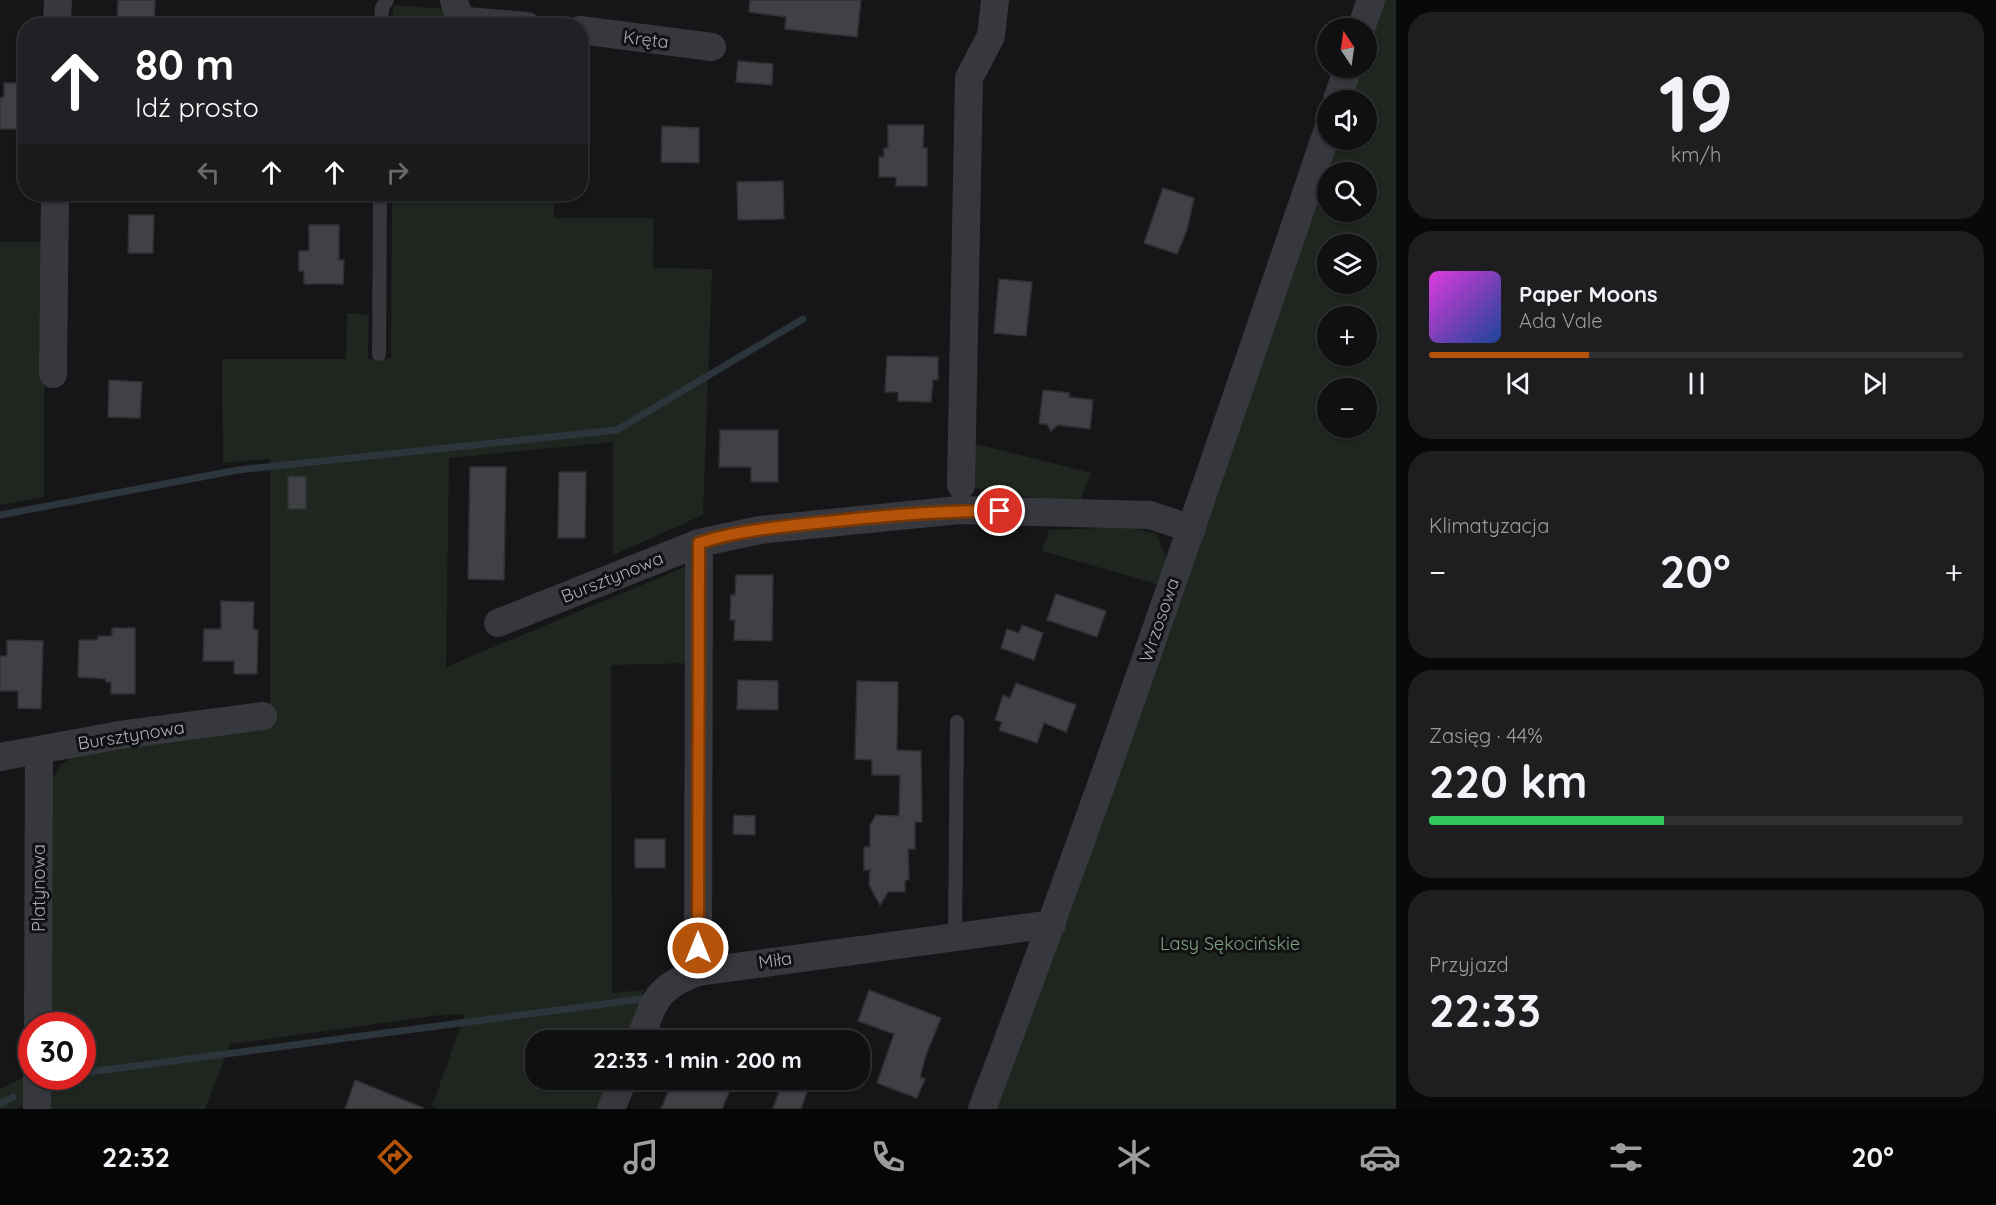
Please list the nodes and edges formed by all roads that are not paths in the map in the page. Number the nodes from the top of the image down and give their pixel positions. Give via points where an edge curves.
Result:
1 (58, 0) edge
2 (387, 0) edge
3 (454, 0) edge
4 (994, 0) edge
5 (1371, 0) edge
6 (57, 18) edge
7 (381, 18) edge
8 (462, 18) edge
9 (1365, 18) edge
10 (588, 31) edge
11 (712, 47) dead end
12 (1321, 150) edge
13 (55, 201) edge
14 (380, 201) edge
15 (379, 354) dead end
16 (53, 374) dead end
17 (961, 485) dead end
18 (1192, 529) junction
19 (699, 543) junction
20 (498, 622) dead end
21 (263, 716) dead end
22 (957, 722) dead end
23 (39, 750) junction
24 (0, 757) edge
25 (1052, 924) junction
26 (955, 936) junction
27 (698, 972) junction
28 (38, 1012) edge
29 (644, 1030) edge
30 (37, 1090) edge
31 (619, 1090) edge
32 (37, 1109) edge
33 (611, 1109) edge
34 (982, 1109) edge

1 - 6 street
2 - 7 lane
3 - 8 street
4 - 17 street via 991,36 969,78
5 - 9 street
10 - 11 street, Kręta
12 - 18 street, Wrzosowa
13 - 16 street
14 - 15 lane
18 - 19 street, Bursztynowa via 1150,514 959,510 760,530
18 - 25 street, Wrzosowa
19 - 20 street, Bursztynowa
19 - 27 street
21 - 23 street, Bursztynowa
22 - 26 lane
23 - 24 street, Bursztynowa
23 - 28 street, Platynowa
25 - 26 street, Miła
25 - 34 street, Wrzosowa
26 - 27 street, Miła
27 - 29 street, Miła via 679,979 657,997
30 - 32 street
31 - 33 street

